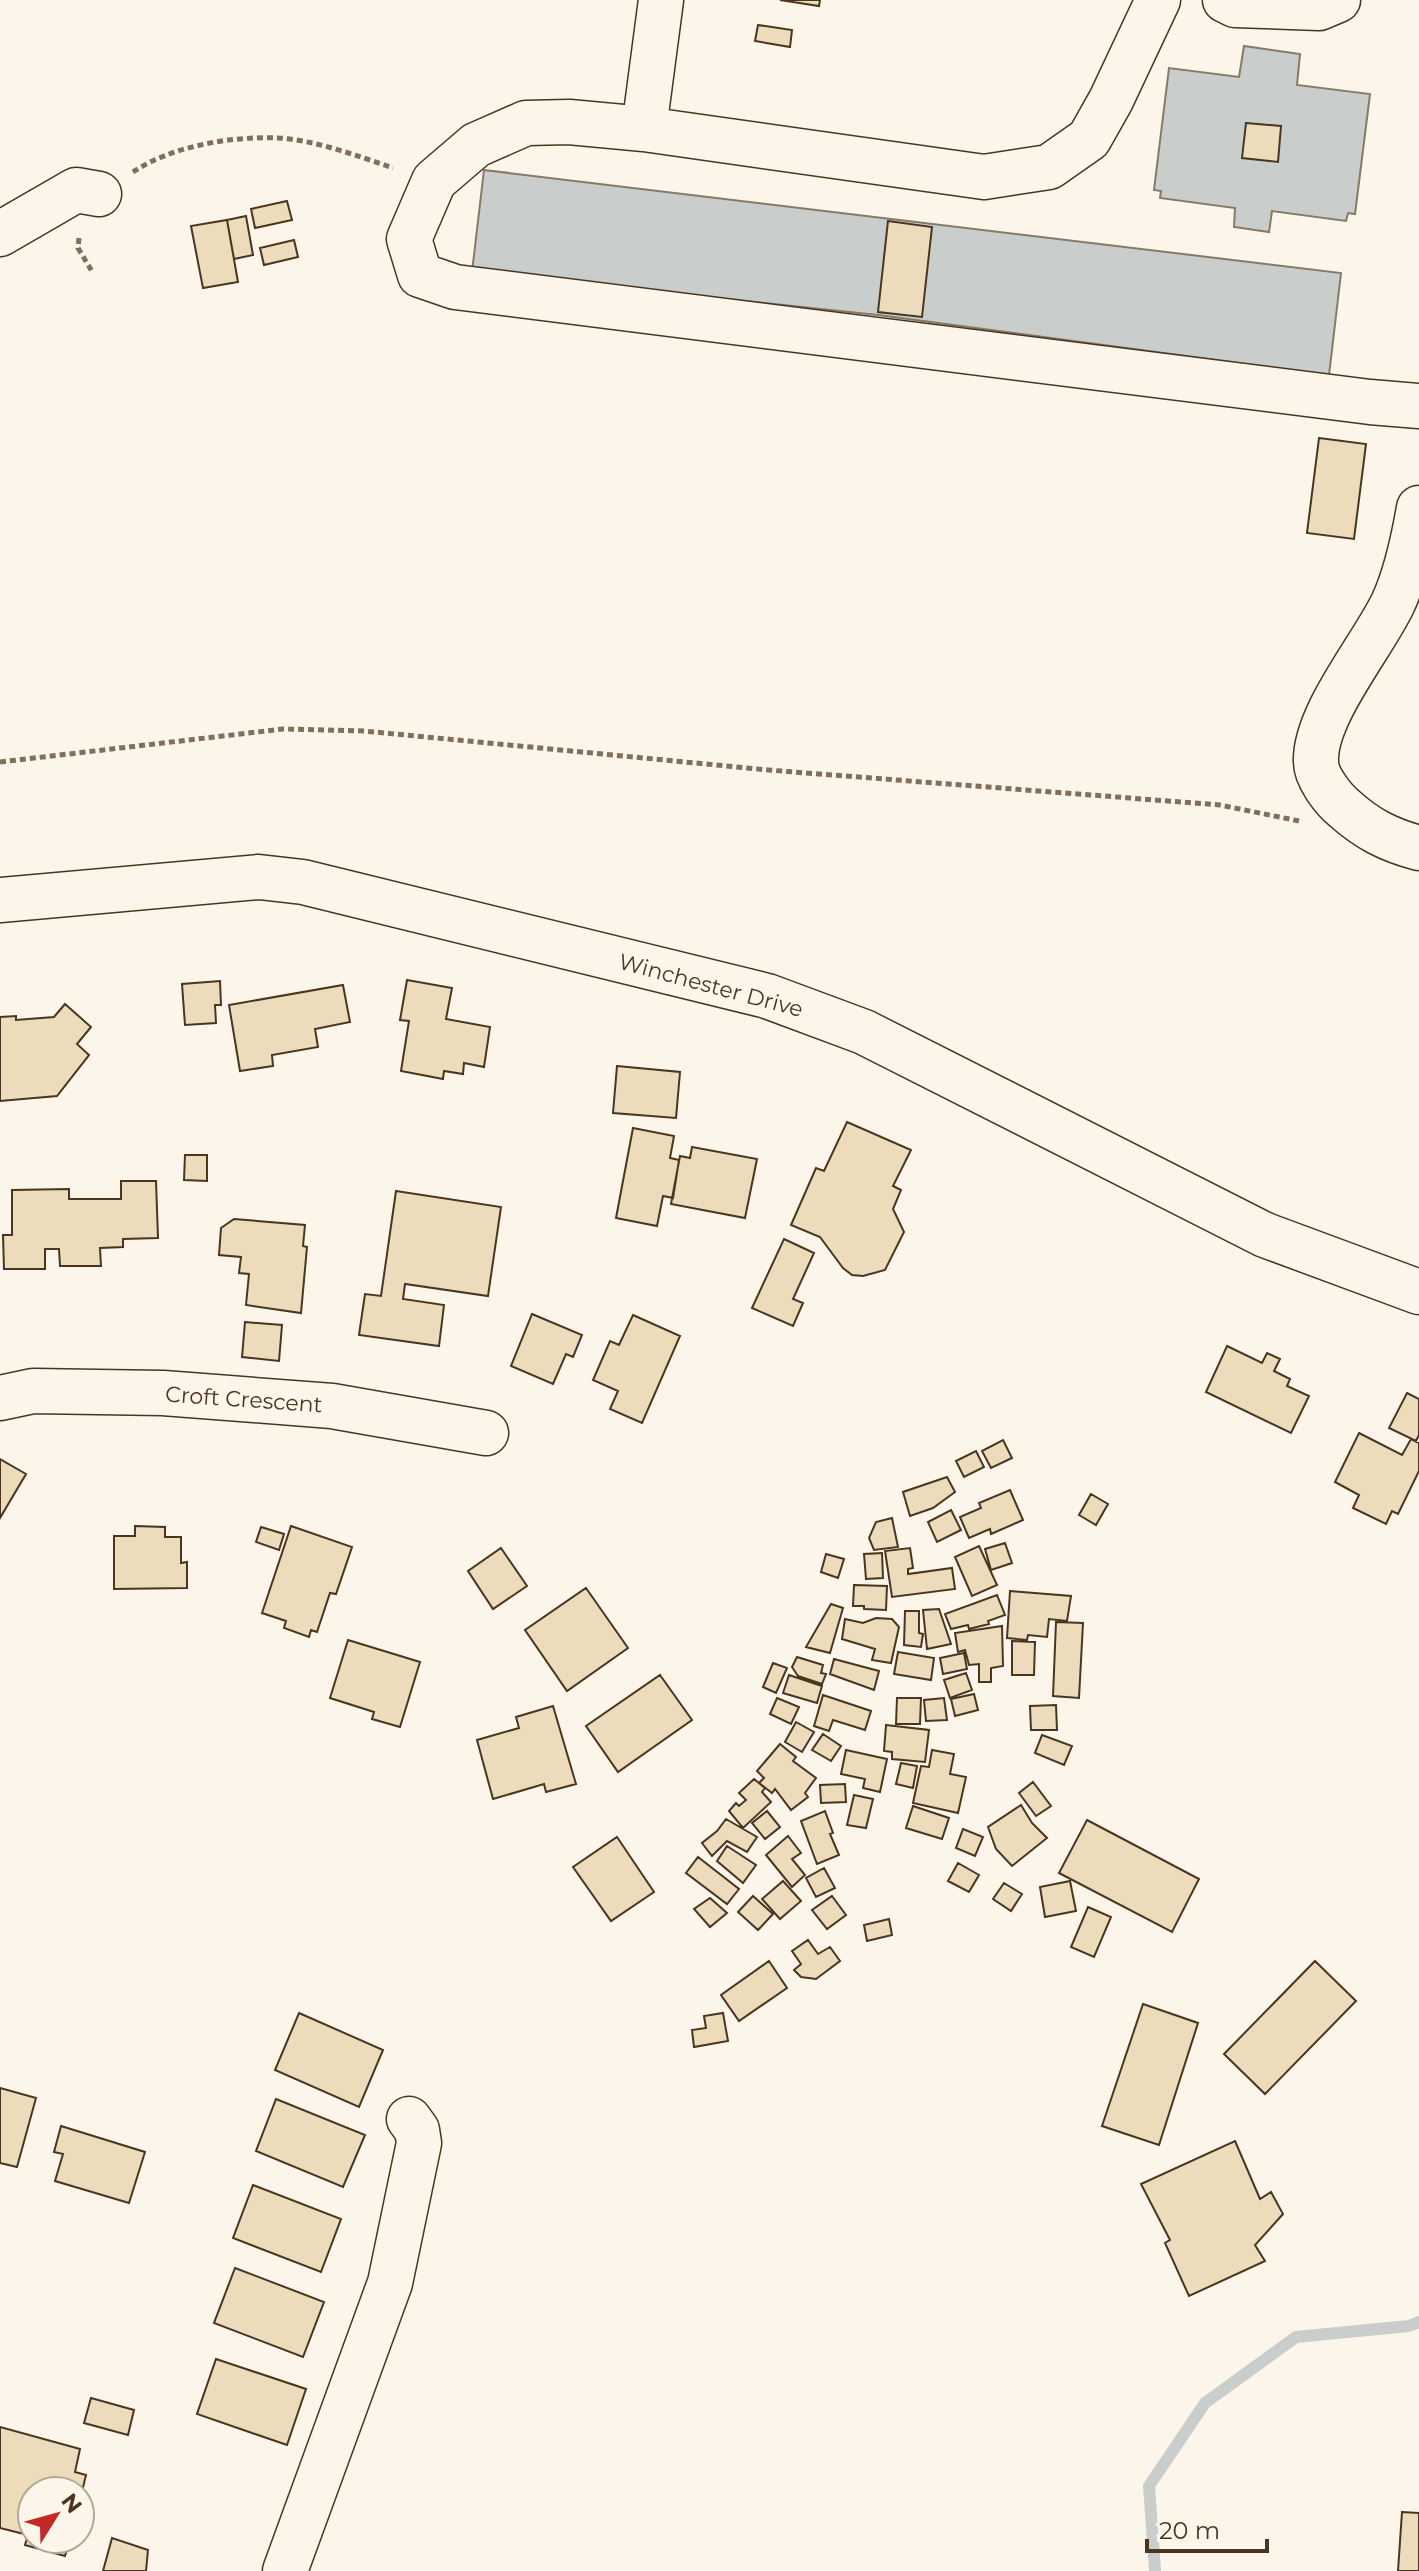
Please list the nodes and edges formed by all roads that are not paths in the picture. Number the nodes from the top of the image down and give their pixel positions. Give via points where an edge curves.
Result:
1 (661, 0) edge
2 (1158, 0) edge
3 (1225, 0) edge
4 (1338, 0) edge
5 (644, 129) junction
6 (99, 194) road end
7 (0, 234) edge
8 (1419, 406) edge
9 (1419, 508) edge
10 (1419, 848) edge
11 (0, 900) edge
12 (1419, 1292) edge
13 (0, 1398) edge
14 (486, 1433) dead end
15 (409, 2119) dead end
16 (285, 2571) edge

1 - 5 street
2 - 5 street via 1089,139 1049,167 984,177
3 - 4 street via 1235,5 1319,8
5 - 8 street via 526,123 476,145 434,181 409,239 420,275 455,287
6 - 7 street via 76,190
9 - 10 street via 1394,602 1321,730 1315,765 1334,799 1359,822 1386,839
11 - 12 street, Winchester Drive via 259,877 303,882 767,996 864,1032 1265,1235
13 - 14 street, Croft Crescent via 33,1391 163,1393 332,1406
15 - 16 street via 419,2143 390,2283

